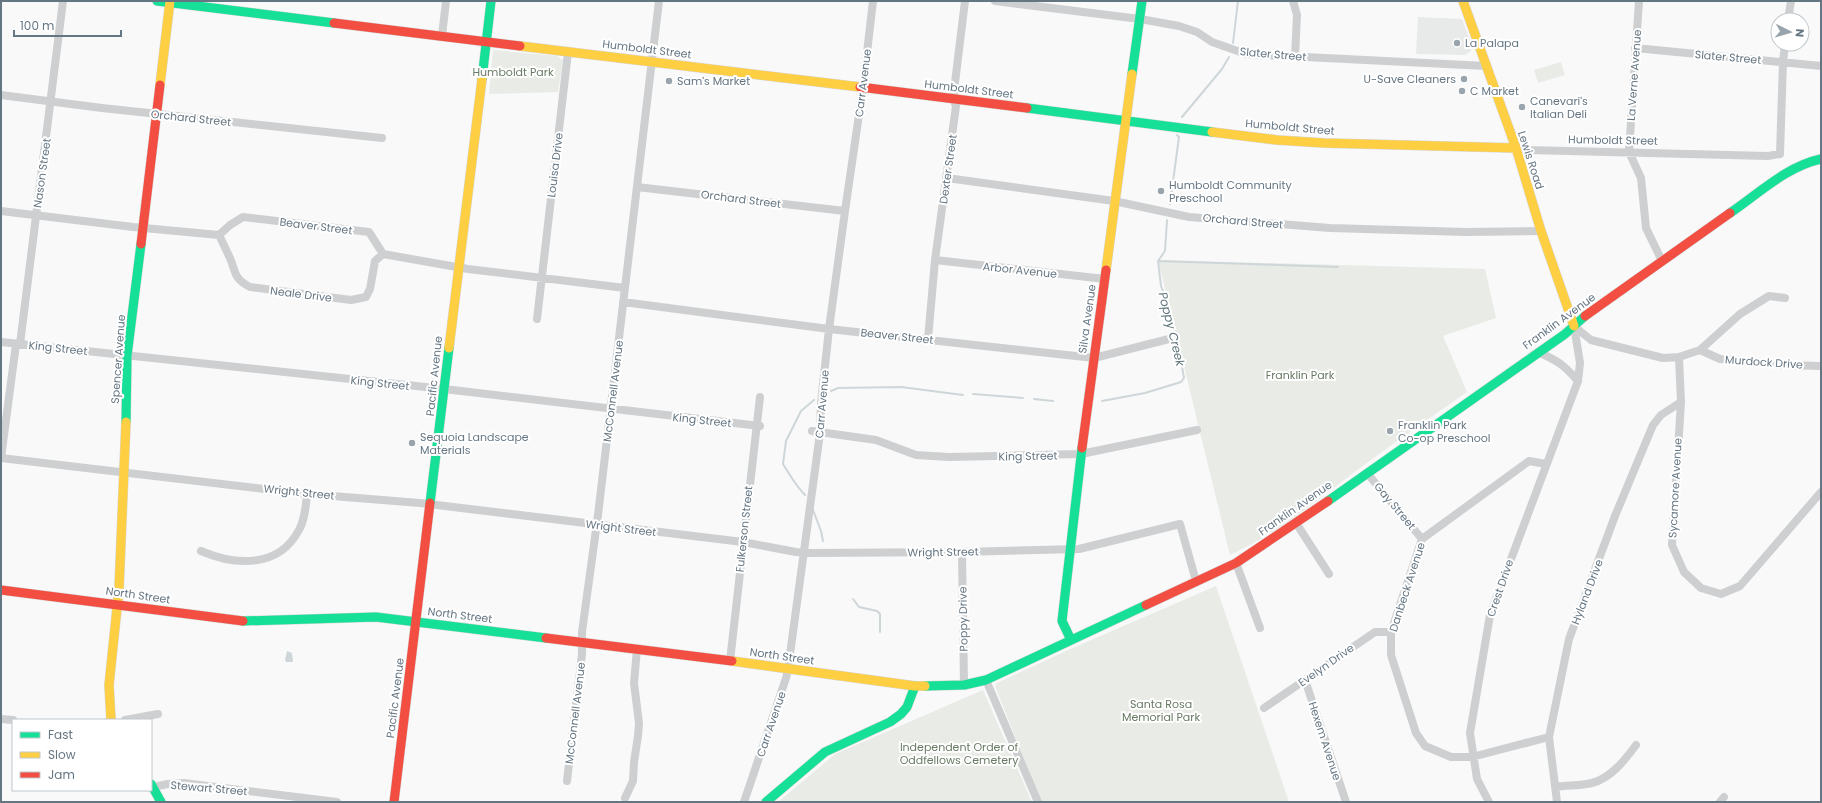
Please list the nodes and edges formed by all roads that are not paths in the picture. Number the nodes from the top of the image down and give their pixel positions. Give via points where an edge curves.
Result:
1 (63, 1) edge
2 (157, 1) edge
3 (446, 1) edge
4 (491, 1) edge
5 (659, 1) edge
6 (873, 1) edge
7 (965, 1) edge
8 (995, 1) edge
9 (1142, 1) edge
10 (1293, 1) edge
11 (1463, 1) edge
12 (1639, 1) edge
13 (1791, 1) edge
14 (170, 2) edge
15 (1789, 12) edge
16 (1140, 19) junction
17 (442, 36) junction
18 (487, 41) junction
19 (1635, 48) junction
20 (568, 52) junction
21 (1784, 52) edge
22 (1295, 56) junction
23 (652, 61) junction
24 (1783, 62) junction
25 (1486, 66) junction
26 (1821, 66) edge
27 (863, 87) junction
28 (1, 95) edge
29 (953, 99) junction
30 (52, 101) junction
31 (156, 114) junction
32 (1125, 121) junction
33 (382, 138) dead end
34 (1516, 148) junction
35 (1629, 152) junction
36 (1821, 159) edge
37 (947, 178) junction
38 (637, 187) junction
39 (1114, 201) junction
40 (1, 211) edge
41 (844, 211) junction
42 (36, 215) junction
43 (142, 228) junction
44 (1541, 231) junction
45 (219, 235) junction
46 (383, 254) junction
47 (935, 260) junction
48 (1662, 261) junction
49 (458, 267) junction
50 (541, 277) junction
51 (1105, 279) junction
52 (625, 288) junction
53 (1785, 298) dead end
54 (623, 302) junction
55 (537, 319) dead end
56 (1574, 326) junction
57 (829, 329) junction
58 (928, 339) junction
59 (1169, 339) dead end
60 (1, 342) edge
61 (18, 344) junction
62 (1700, 350) junction
63 (1538, 352) junction
64 (128, 356) junction
65 (1679, 357) junction
66 (1094, 358) junction
67 (1821, 366) edge
68 (1578, 381) junction
69 (444, 389) junction
70 (760, 397) dead end
71 (1680, 402) junction
72 (611, 409) junction
73 (758, 426) junction
74 (1197, 430) dead end
75 (816, 432) junction
76 (1081, 454) junction
77 (1, 458) edge
78 (1546, 464) junction
79 (125, 473) junction
80 (1367, 473) junction
81 (1821, 492) edge
82 (307, 494) junction
83 (430, 505) junction
84 (1296, 523) junction
85 (597, 525) junction
86 (1422, 539) junction
87 (743, 542) junction
88 (1071, 549) junction
89 (201, 551) dead end
90 (804, 552) junction
91 (962, 552) junction
92 (1236, 563) junction
93 (1329, 574) dead end
94 (1196, 581) junction
95 (1, 590) edge
96 (118, 605) junction
97 (417, 622) junction
98 (1260, 628) dead end
99 (1391, 632) junction
100 (1071, 640) junction
101 (582, 643) junction
102 (637, 649) junction
103 (730, 661) junction
104 (788, 668) junction
105 (986, 680) junction
106 (1305, 680) junction
107 (964, 685) junction
108 (915, 686) junction
109 (1264, 708) dead end
110 (158, 714) dead end
111 (1, 719) edge
112 (112, 719) edge
113 (130, 719) edge
114 (12, 720) edge
115 (1549, 737) junction
116 (1636, 745) dead end
117 (1472, 757) junction
118 (567, 781) dead end
119 (152, 785) edge
120 (1555, 787) junction
121 (626, 798) dead end
122 (161, 802) edge
123 (337, 802) edge
124 (394, 802) edge
125 (744, 802) edge
126 (766, 802) edge
127 (1038, 802) edge
128 (1346, 802) edge
129 (1489, 802) edge
130 (1557, 802) edge

1 - 30 street, Nason Street
2 - 14 street, Humboldt Street
3 - 17 street
4 - 18 street, Pacific Avenue
5 - 23 street, McConnell Avenue
6 - 27 street, Carr Avenue
7 - 29 street, Dexter Street
8 - 16 street, Slater Street
9 - 16 street, Silva Avenue
10 - 22 street via 1297,15
11 - 25 street, Lewis Road
12 - 19 street, La Verne Avenue
13 - 15 street
14 - 17 street, Humboldt Street
14 - 31 street, Spencer Avenue
16 - 22 street, Slater Street via 1179,26 1212,42 1246,54
16 - 32 street, Silva Avenue
17 - 18 street, Humboldt Street
18 - 20 street, Humboldt Street
18 - 49 street, Pacific Avenue
19 - 24 street, Slater Street
19 - 35 street, La Verne Avenue
20 - 23 street, Humboldt Street
20 - 50 street, Louisa Drive
21 - 24 street
22 - 25 street, Slater Street
23 - 27 street, Humboldt Street
23 - 38 street, McConnell Avenue
24 - 26 street, Slater Street
24 - 35 street, Humboldt Street via 1780,154 1768,156
25 - 34 street, Lewis Road
27 - 29 street, Humboldt Street
27 - 41 street, Carr Avenue
28 - 30 street, Orchard Street
29 - 32 street, Humboldt Street
29 - 37 street, Dexter Street via 956,106
30 - 31 street, Orchard Street
30 - 42 street, Nason Street
31 - 33 street, Orchard Street
31 - 43 street, Spencer Avenue
32 - 34 street, Humboldt Street via 1324,143
32 - 39 street, Silva Avenue
34 - 35 street, Humboldt Street
34 - 44 street, Lewis Road
35 - 48 street, La Verne Avenue via 1641,178 1646,228
36 - 48 street, Franklin Avenue via 1798,166
37 - 39 street, Orchard Street
37 - 47 street, Dexter Street
38 - 41 street, Orchard Street
38 - 52 street, McConnell Avenue
39 - 44 street, Orchard Street via 1188,217 1330,228 1466,232
39 - 51 street, Silva Avenue
40 - 42 street
41 - 57 street, Carr Avenue
42 - 43 street
42 - 61 street, Nason Street
43 - 45 street
43 - 64 street, Spencer Avenue
44 - 56 street, Lewis Road
45 - 46 street, Beaver Street via 243,217 369,232
45 - 46 street, Neale Drive via 241,283 250,287 350,300 366,297 375,261
46 - 49 street
47 - 51 street, Arbor Avenue
47 - 58 street, Dexter Street
48 - 56 street, Franklin Avenue
49 - 50 street
49 - 69 street, Pacific Avenue
50 - 52 street
50 - 55 street, Louisa Drive
51 - 66 street, Silva Avenue
52 - 54 street, McConnell Avenue
53 - 62 street via 1769,296 1740,314
54 - 57 street, Beaver Street
54 - 72 street, McConnell Avenue
56 - 63 street, Franklin Avenue
56 - 65 street via 1591,340 1663,358
56 - 68 street, Crest Drive via 1580,363
57 - 58 street, Beaver Street
57 - 75 street, Carr Avenue
58 - 66 street, Beaver Street
59 - 66 street, Beaver Street
60 - 61 street, King Street
61 - 64 street, King Street
61 - 77 street, Nason Street
62 - 65 street
62 - 67 street, Murdock Drive via 1720,359
63 - 68 street via 1554,358
63 - 80 street, Franklin Avenue
64 - 69 street, King Street
64 - 79 street, Spencer Avenue
65 - 71 street, Sycamore Avenue
66 - 76 street, Silva Avenue
68 - 78 street, Crest Drive
69 - 72 street, King Street
69 - 83 street, Pacific Avenue
70 - 73 street, Fulkerson Street
71 - 81 street, Sycamore Avenue via 1672,545 1684,572 1701,588 1721,594 1740,586
71 - 115 street, Hyland Drive via 1653,424 1615,516 1569,639
72 - 73 street, King Street
72 - 85 street, McConnell Avenue
73 - 87 street, Fulkerson Street
74 - 76 street, King Street
75 - 76 street, King Street via 876,440 916,455 948,457
75 - 90 street, Carr Avenue
76 - 88 street, Silva Avenue
77 - 79 street, Wright Street
78 - 86 street, Danbeck Avenue via 1529,461
78 - 117 street, Crest Drive via 1490,615 1470,733
79 - 82 street, Wright Street
79 - 96 street, Spencer Avenue
80 - 84 street, Franklin Avenue
80 - 86 street, Gay Street
82 - 83 street, Wright Street
82 - 89 street via 300,530 288,545 273,556 257,561 240,562
83 - 85 street, Wright Street
83 - 97 street, Pacific Avenue
84 - 92 street, Franklin Avenue
84 - 93 street
85 - 87 street, Wright Street
85 - 101 street, McConnell Avenue
86 - 99 street, Danbeck Avenue
87 - 90 street, Wright Street
87 - 103 street, Fulkerson Street
88 - 91 street, Wright Street
88 - 94 street, Wright Street via 1180,524
88 - 100 street, Silva Avenue via 1062,620
90 - 91 street, Wright Street
90 - 104 street, Carr Avenue
91 - 107 street, Poppy Drive
92 - 94 street, Franklin Avenue
92 - 98 street
94 - 100 street, Franklin Avenue
95 - 96 street, North Street
96 - 97 street, North Street via 241,621 376,617
96 - 112 street, Spencer Avenue via 109,685
97 - 101 street, North Street
97 - 124 street, Pacific Avenue
99 - 106 street, Evelyn Drive via 1375,632
99 - 117 street, Danbeck Avenue via 1391,655 1416,733 1425,746 1451,757
100 - 105 street, Franklin Avenue
101 - 102 street, North Street
101 - 118 street, McConnell Avenue
102 - 103 street, North Street
102 - 121 street via 634,683 639,723 633,781
103 - 104 street, North Street
104 - 108 street, North Street
104 - 125 street, Carr Avenue
105 - 107 street, Franklin Avenue
105 - 127 street
106 - 109 street, Evelyn Drive
106 - 128 street, Hexem Avenue
107 - 108 street, Franklin Avenue
108 - 126 street via 907,707 901,714 890,722 825,752
110 - 113 street
111 - 114 street
115 - 117 street, Danbeck Avenue
115 - 120 street, Hyland Drive
116 - 120 street via 1613,772 1593,783
117 - 129 street, Crest Drive via 1477,779
119 - 122 street
119 - 123 street, Stewart Street via 184,784
120 - 130 street, Hyland Drive

